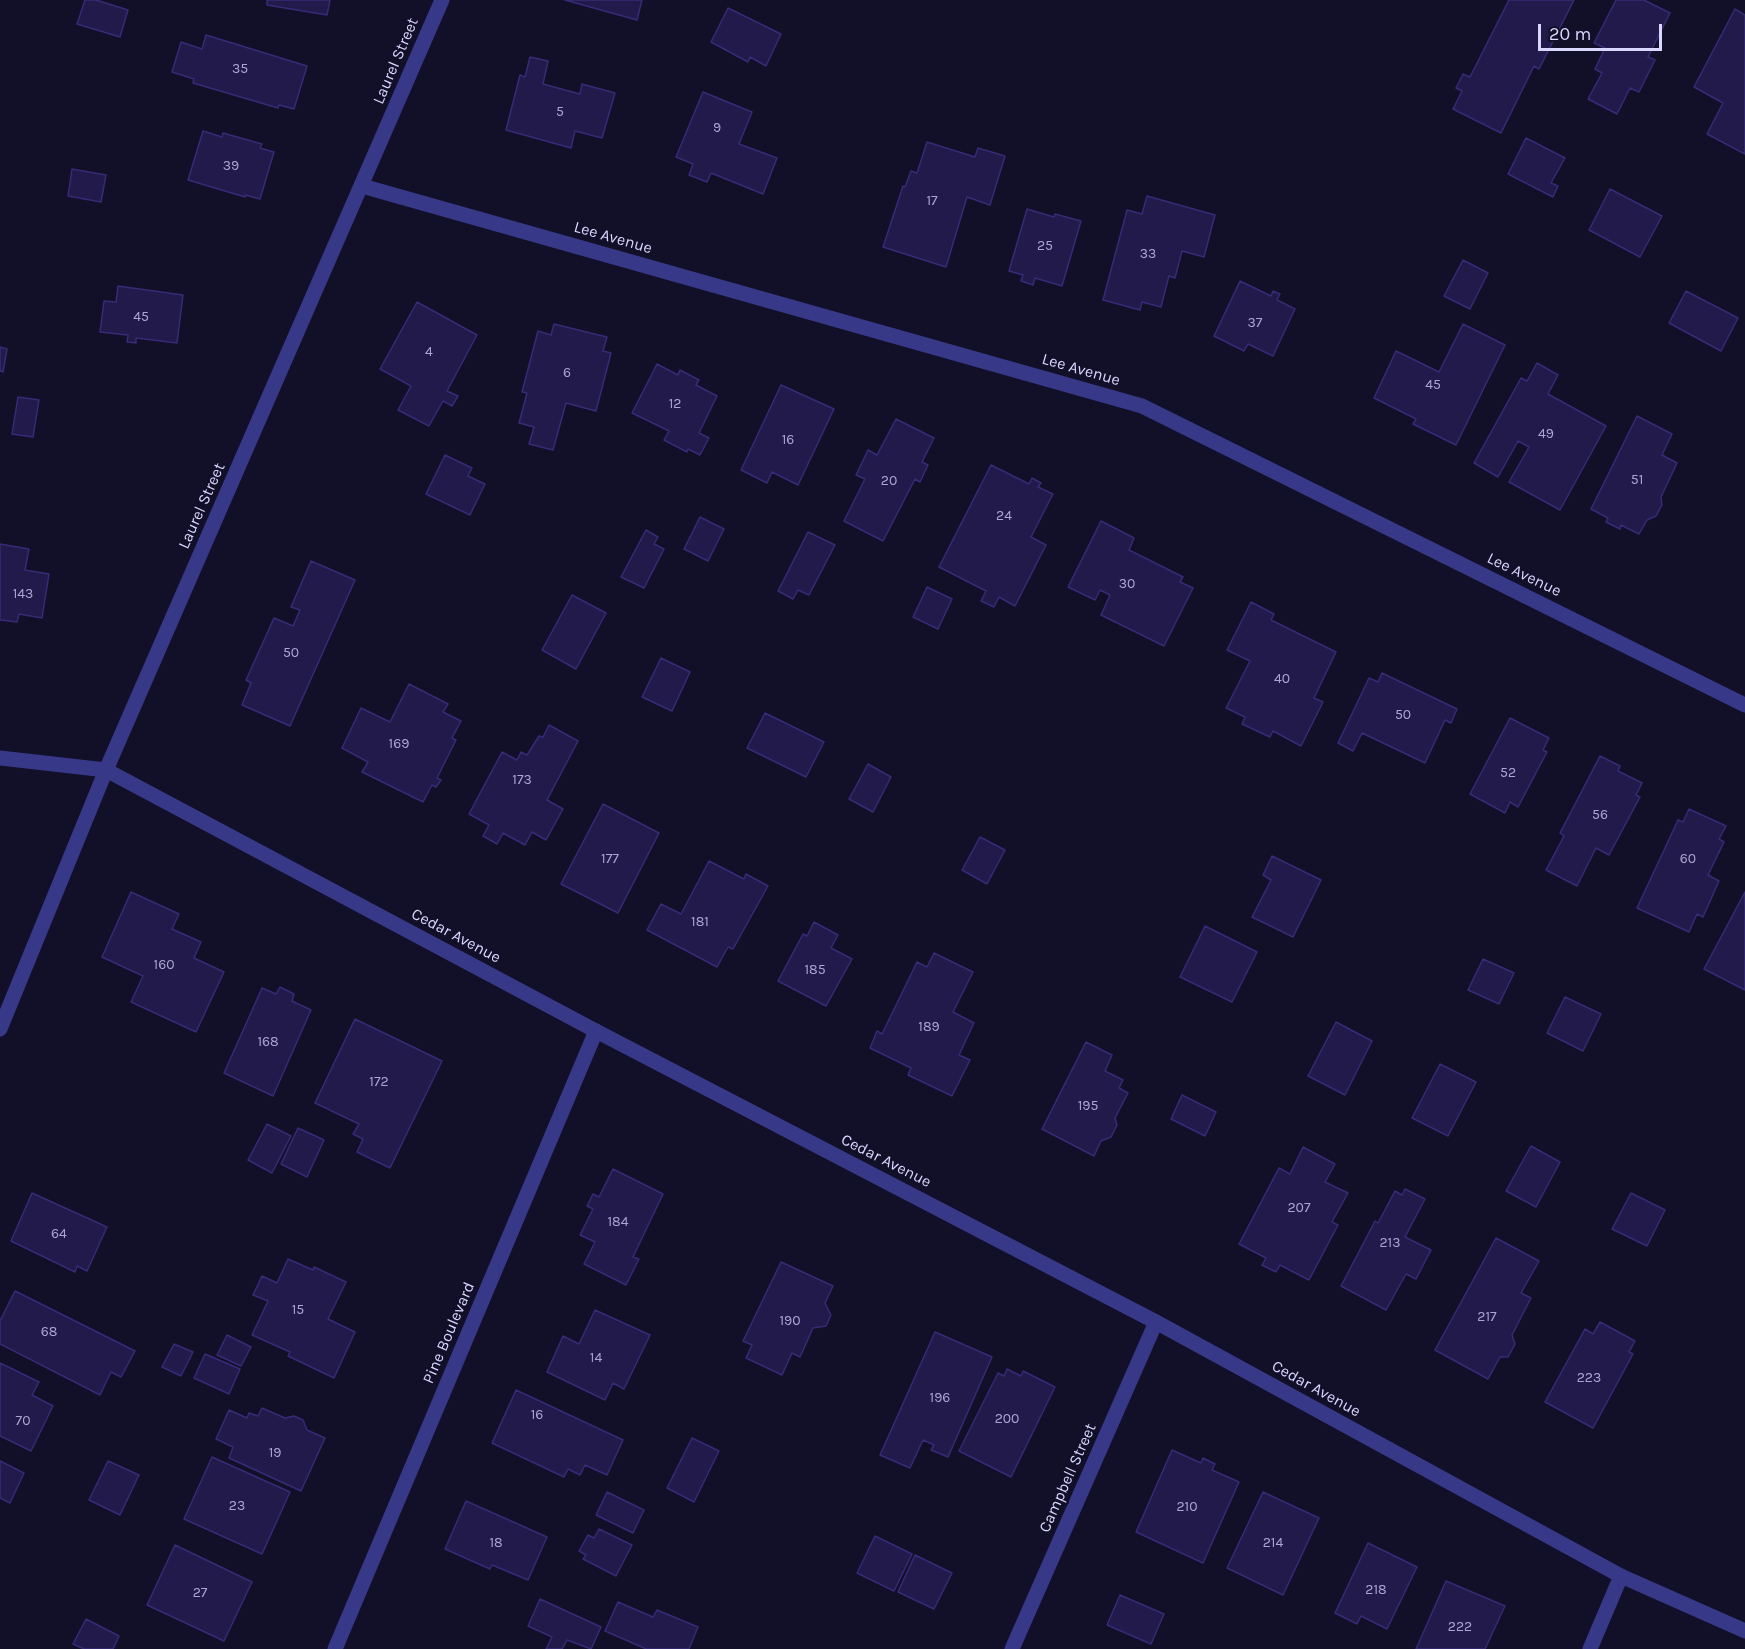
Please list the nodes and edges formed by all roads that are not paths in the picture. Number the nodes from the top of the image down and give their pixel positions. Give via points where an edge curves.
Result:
1 (442, 0) edge
2 (362, 186) junction
3 (1745, 705) edge
4 (0, 758) edge
5 (106, 770) junction
6 (0, 1029) edge
7 (596, 1031) junction
8 (1156, 1322) junction
9 (1621, 1576) junction
10 (1745, 1631) edge
11 (335, 1649) edge
12 (1012, 1649) edge
13 (1590, 1649) edge

1 - 2 street, Laurel Street
2 - 3 street, Lee Avenue via 1142,406
2 - 5 street, Laurel Street
4 - 5 street, Cedar Avenue
5 - 6 street, Laurel Street
5 - 7 street, Cedar Avenue
7 - 8 street, Cedar Avenue
7 - 11 street, Pine Boulevard
8 - 9 street, Cedar Avenue
8 - 12 street, Campbell Street
9 - 10 street, Cedar Avenue
9 - 13 street

